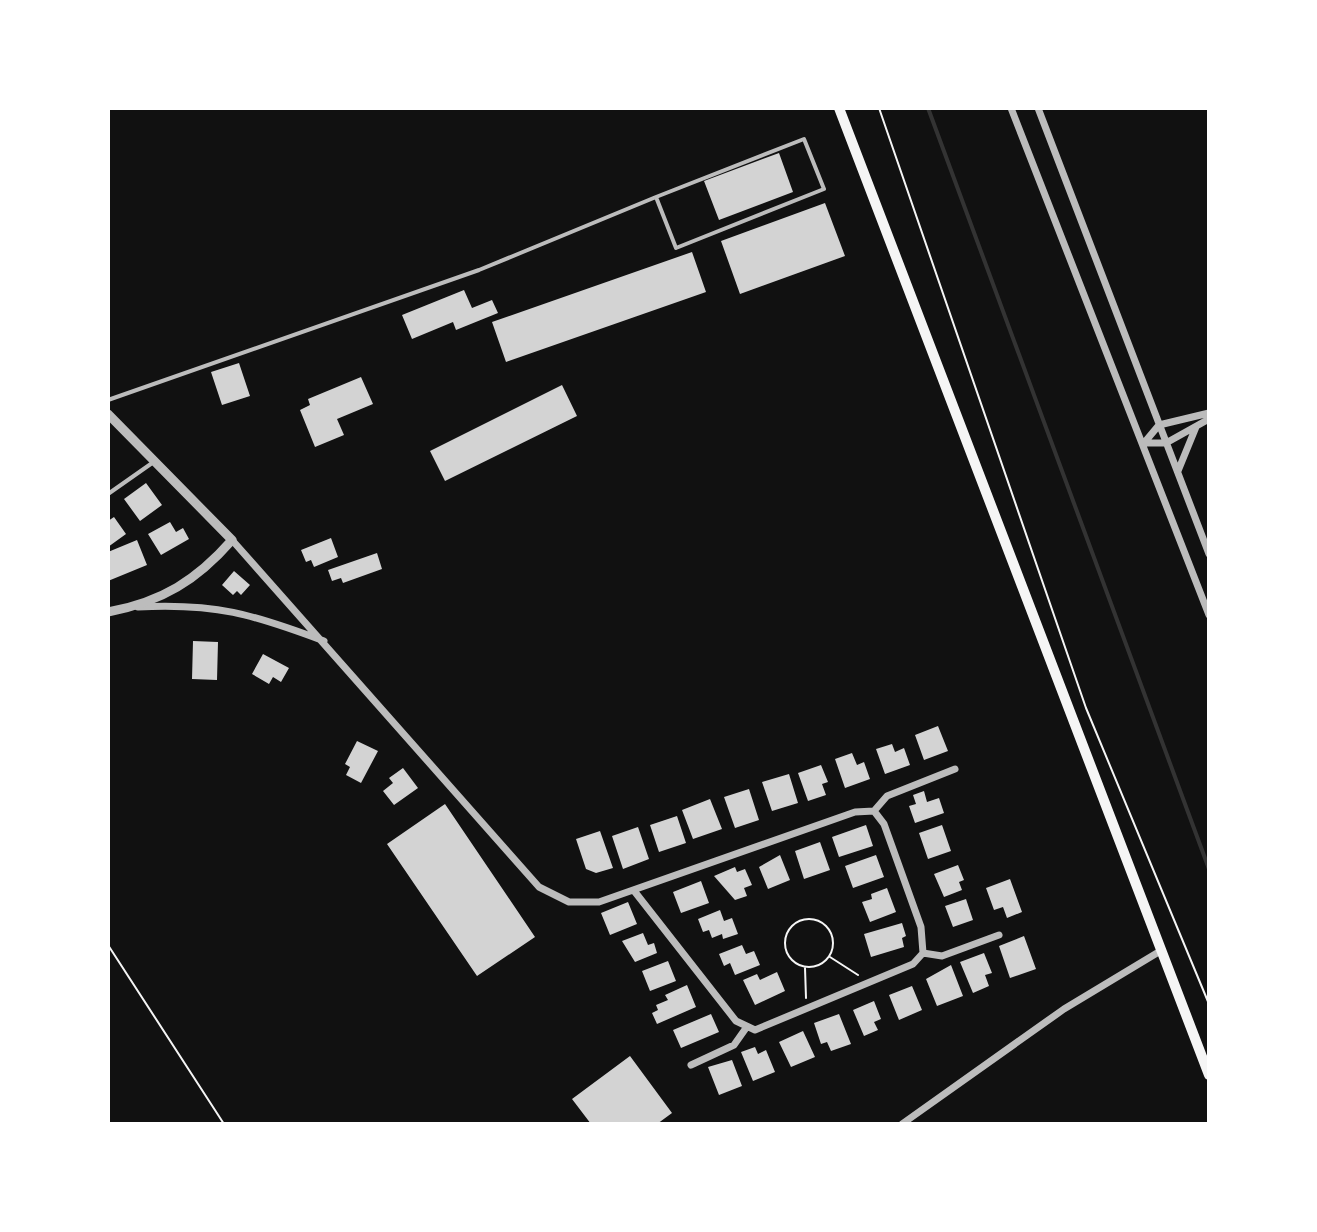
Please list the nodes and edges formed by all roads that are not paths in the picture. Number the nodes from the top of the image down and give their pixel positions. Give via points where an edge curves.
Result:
1 (839, 108) edge
2 (1011, 108) edge
3 (1038, 108) edge
4 (656, 197) junction
5 (108, 400) edge
6 (1209, 413) edge
7 (108, 414) edge
8 (1209, 419) edge
9 (1159, 425) junction
10 (1197, 426) junction
11 (1144, 443) junction
12 (1166, 443) junction
13 (156, 461) junction
14 (1178, 473) junction
15 (108, 494) edge
16 (232, 540) junction
17 (1209, 554) edge
18 (136, 607) junction
19 (108, 612) edge
20 (1209, 615) edge
21 (326, 642) junction
22 (955, 769) dead end
23 (874, 811) junction
24 (635, 892) junction
25 (999, 935) dead end
26 (1162, 950) junction
27 (923, 953) junction
28 (746, 1028) junction
29 (691, 1065) dead end
30 (1209, 1075) edge
31 (902, 1124) edge

1 - 26 main road
2 - 11 street
3 - 9 street
4 - 4 lane via 676,248 824,189 804,139
4 - 5 lane via 479,270
6 - 9 street
7 - 13 street
8 - 10 street
9 - 11 street
9 - 12 street
10 - 12 street
10 - 14 street
11 - 12 street
11 - 20 street
12 - 14 street
13 - 15 lane
13 - 16 street
14 - 17 street
16 - 18 street via 186,584
16 - 21 street
18 - 19 street
18 - 21 street via 239,611
21 - 24 street via 539,887 569,902 599,902
22 - 23 street via 887,796
23 - 24 street via 855,812
23 - 27 street via 884,824 921,927
24 - 28 street
25 - 27 street via 942,956
26 - 30 main road
26 - 31 street via 1064,1009
27 - 28 street via 913,964 755,1030
28 - 29 street via 734,1045

